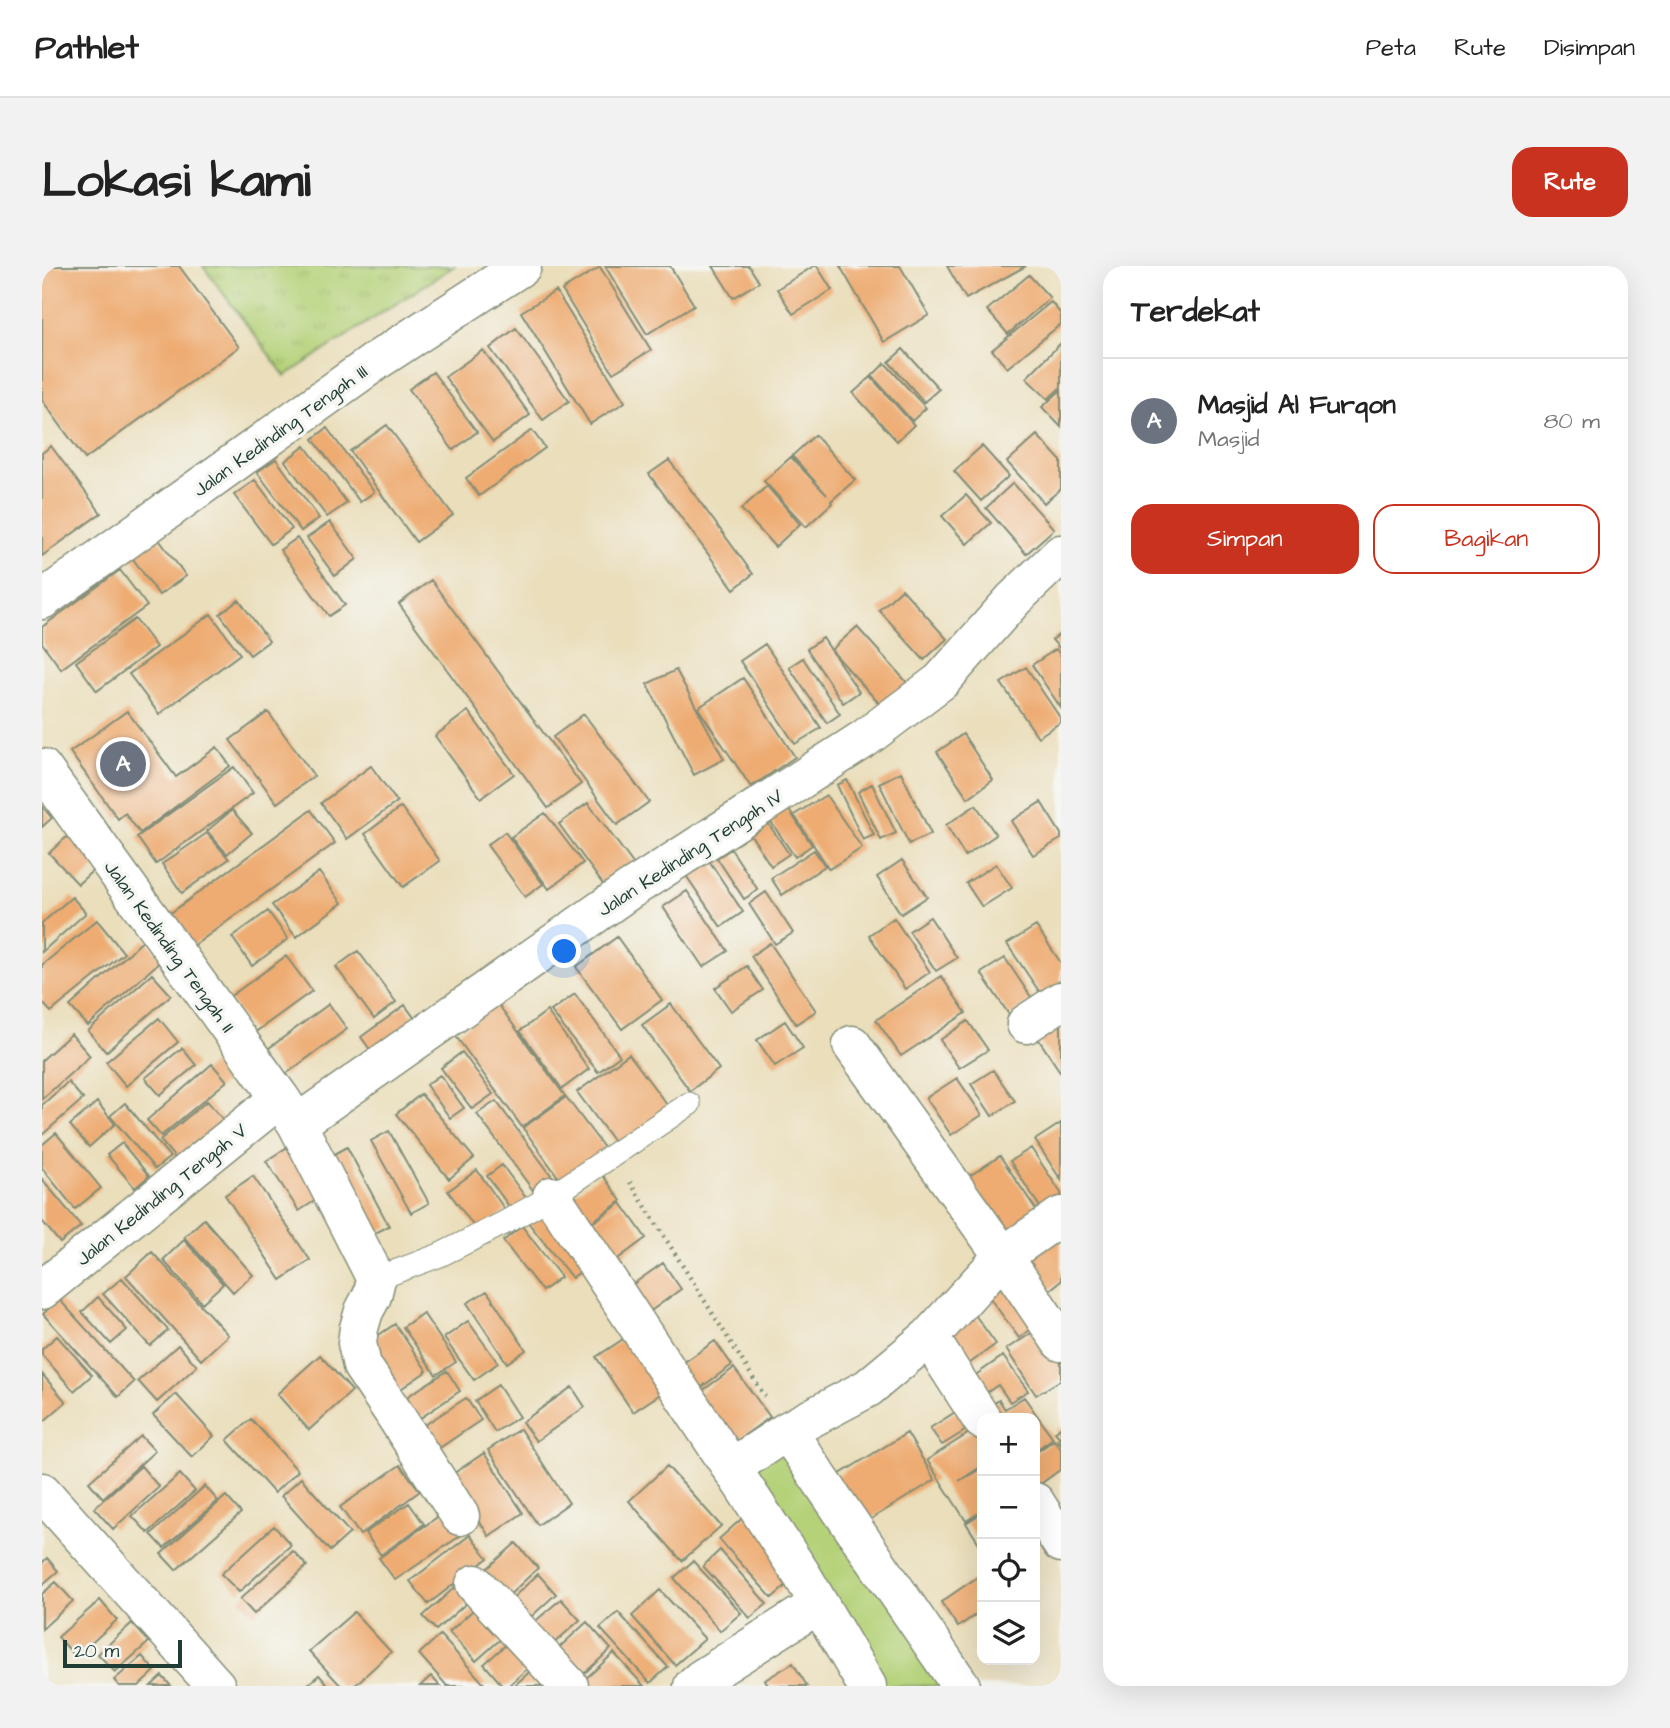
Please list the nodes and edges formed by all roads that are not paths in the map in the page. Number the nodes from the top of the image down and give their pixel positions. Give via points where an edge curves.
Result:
1 (522, 266) edge
2 (1061, 554) edge
3 (42, 600) edge
4 (42, 768) edge
5 (1061, 1001) edge
6 (1026, 1024) dead end
7 (852, 1045) dead end
8 (689, 1104) dead end
9 (289, 1111) junction
10 (552, 1196) junction
11 (1061, 1216) edge
12 (1003, 1256) junction
13 (376, 1279) junction
14 (42, 1290) edge
15 (929, 1337) junction
16 (1061, 1342) edge
17 (978, 1413) edge
18 (787, 1431) junction
19 (731, 1468) junction
20 (42, 1492) edge
21 (1040, 1510) edge
22 (460, 1516) dead end
23 (1061, 1543) edge
24 (475, 1584) dead end
25 (819, 1604) junction
26 (700, 1684) edge
27 (216, 1686) edge
28 (569, 1686) edge
29 (867, 1686) edge
30 (961, 1686) edge

1 - 3 street, Jalan Kedinding Tengah III via 379,359
2 - 9 street, Jalan Kedinding Tengah IV via 941,681 864,739
4 - 9 street, Jalan Kedinding Tengah II
5 - 6 street
7 - 12 street
8 - 10 lane
9 - 13 street, Jalan Kedinding Tengah II
9 - 14 street, Jalan Kedinding Tengah V
10 - 13 lane via 440,1255
10 - 19 street
11 - 12 street
12 - 15 street
12 - 16 street
13 - 22 street via 359,1328 362,1366
15 - 17 street
15 - 18 street via 868,1388
18 - 19 street
18 - 30 street
19 - 25 street
20 - 27 street
21 - 23 street
24 - 28 street
25 - 26 street
25 - 29 street

